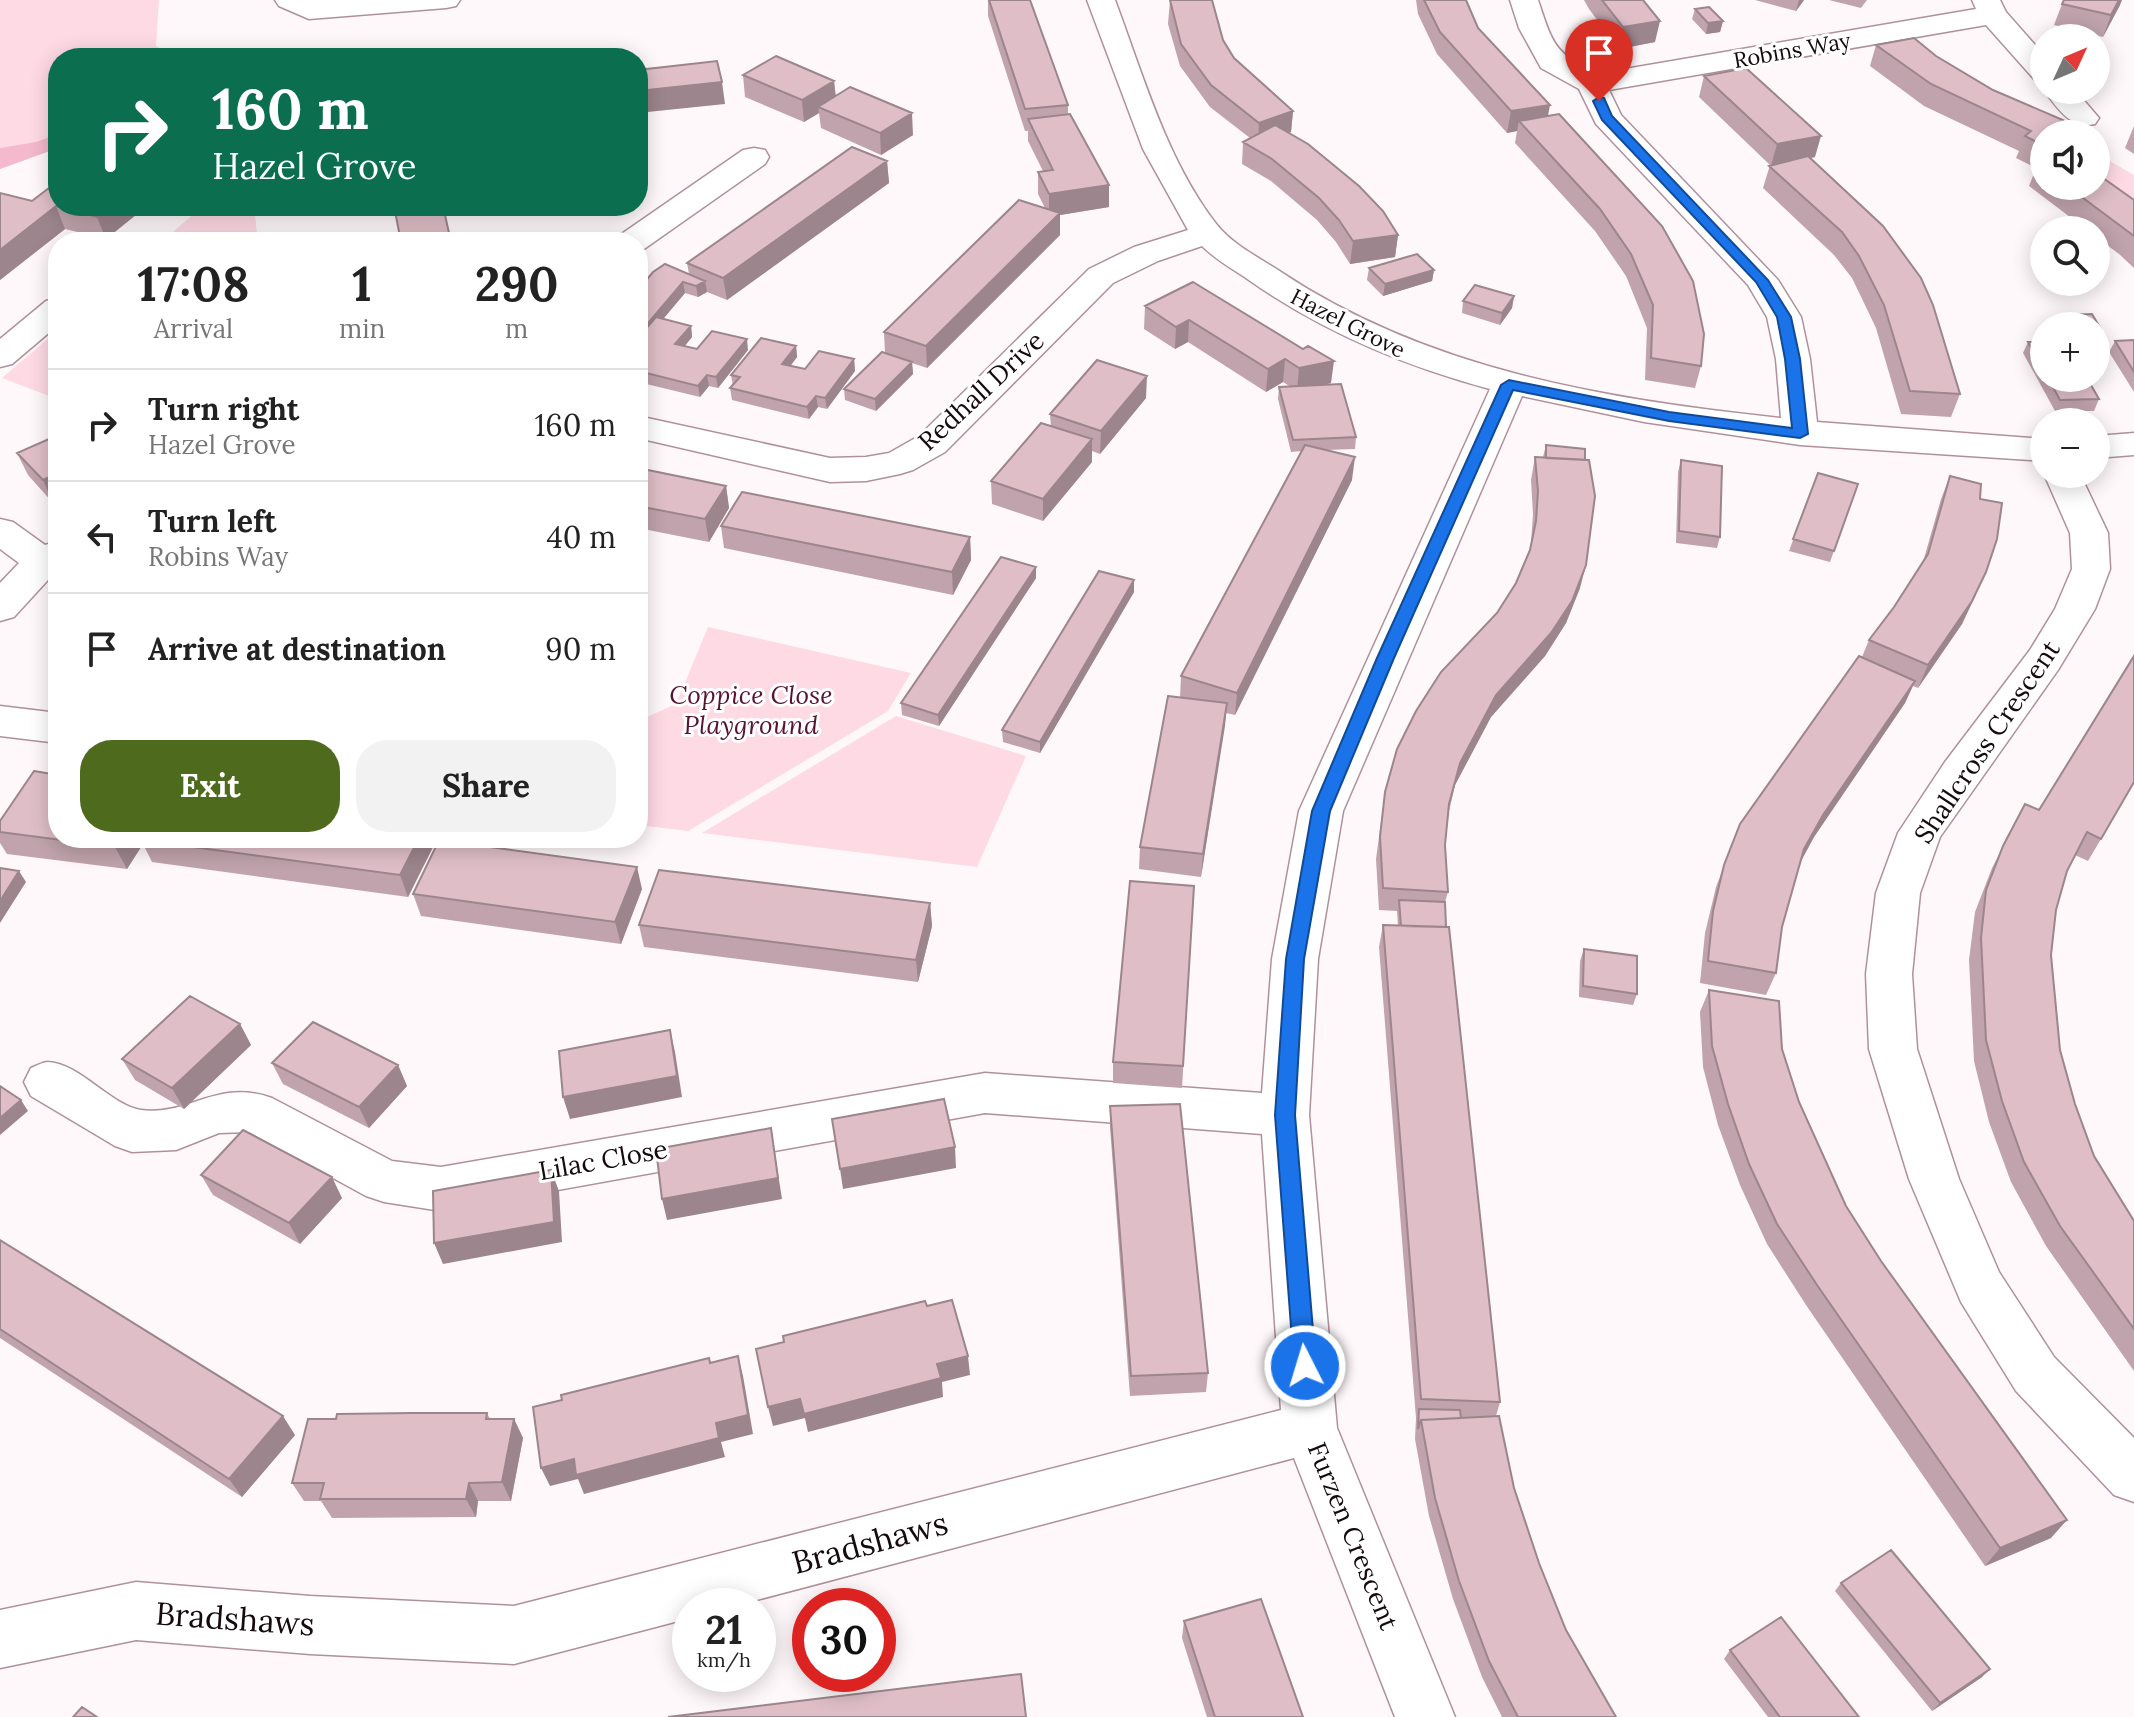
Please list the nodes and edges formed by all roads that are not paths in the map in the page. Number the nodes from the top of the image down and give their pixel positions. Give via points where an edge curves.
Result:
1 (289, 0) edge
2 (446, 0) edge
3 (1101, 0) edge
4 (1524, 0) edge
5 (1989, 8) edge
6 (2030, 56) edge
7 (1592, 84) junction
8 (2072, 104) edge
9 (2084, 118) dead end
10 (754, 157) dead end
11 (646, 232) edge
12 (1207, 234) junction
13 (48, 316) edge
14 (0, 357) edge
15 (1509, 385) junction
16 (648, 429) edge
17 (1800, 434) junction
18 (2134, 444) edge
19 (2110, 446) edge
20 (2030, 449) edge
21 (2068, 488) edge
22 (0, 531) edge
23 (48, 557) edge
24 (48, 560) edge
25 (0, 608) edge
26 (0, 721) edge
27 (48, 727) edge
28 (48, 1082) dead end
29 (1285, 1115) junction
30 (1310, 1428) junction
31 (2134, 1476) edge
32 (0, 1639) edge
33 (1425, 1717) edge

1 - 2 street via 309,11
3 - 12 street, Hazel Grove via 1153,139
4 - 7 street via 1551,62
5 - 6 street
5 - 7 street, Robins Way
7 - 17 street via 1607,118 1761,280 1784,317
8 - 9 street
10 - 11 street
12 - 15 street, Hazel Grove via 1295,298 1401,352
12 - 16 street, Redhall Drive via 1101,276 932,444 900,462 830,470
13 - 14 street
15 - 17 street, Hazel Grove via 1669,417
15 - 29 street, Furzen Crescent via 1321,811 1295,959
17 - 20 street, Hazel Grove
18 - 19 street
21 - 31 street, Shallcross Crescent via 2089,533 2091,569 2075,609 2044,660 1920,833 1898,893 1889,974 1893,1049 1934,1179 1979,1286 2035,1374
22 - 23 street
24 - 25 street
26 - 27 street
28 - 29 street, Lilac Close via 132,1131 176,1129 216,1113 255,1112 384,1181 441,1189 985,1093
29 - 30 street, Furzen Crescent
30 - 32 street, Bradshaws via 514,1635 136,1611
30 - 33 street, Furzen Crescent

